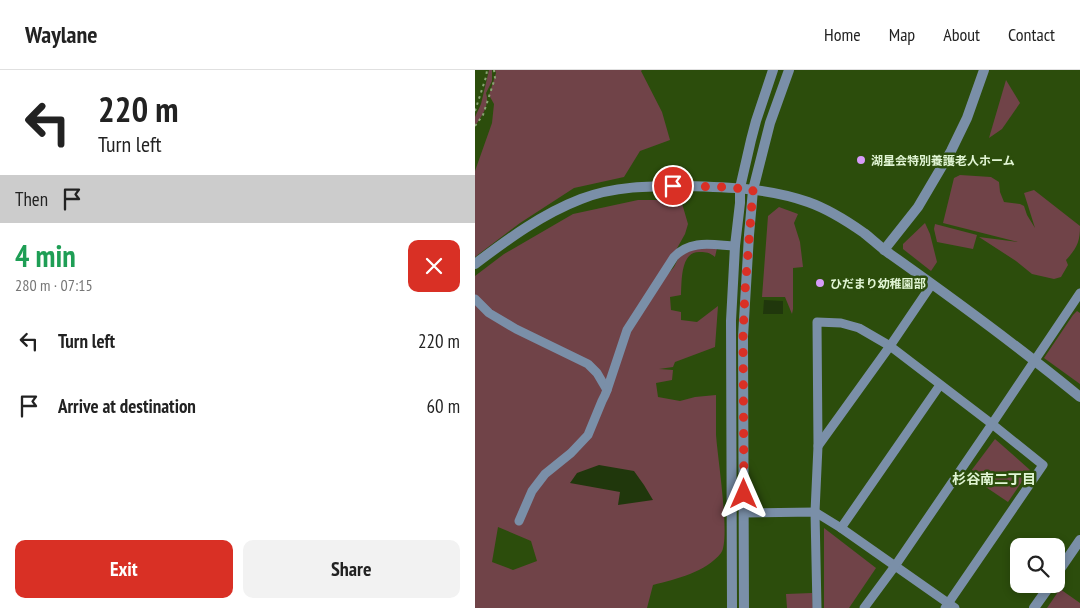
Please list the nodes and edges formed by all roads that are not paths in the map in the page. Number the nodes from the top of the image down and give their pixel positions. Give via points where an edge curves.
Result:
1 (773, 70) edge
2 (789, 70) edge
3 (983, 70) edge
4 (740, 188) junction
5 (753, 190) junction
6 (735, 246) junction
7 (884, 250) junction
8 (475, 264) edge
9 (932, 284) junction
10 (1080, 293) edge
11 (475, 299) edge
12 (1077, 305) edge
13 (890, 346) junction
14 (1035, 360) junction
15 (940, 385) junction
16 (607, 390) junction
17 (1080, 397) edge
18 (992, 424) junction
19 (818, 446) junction
20 (815, 512) junction
21 (744, 513) junction
22 (519, 521) dead end
23 (841, 528) junction
24 (1080, 540) edge
25 (1065, 562) edge
26 (895, 566) junction
27 (1045, 593) edge
28 (950, 606) edge
29 (732, 608) edge
30 (744, 608) edge
31 (817, 608) edge
32 (864, 608) edge
33 (1034, 608) edge

1 - 4 street via 756,121
2 - 5 street via 769,123
3 - 7 street via 967,118 951,151 918,207
4 - 5 street
4 - 6 street
4 - 8 street via 664,186 606,191 559,208
5 - 7 street via 809,202 833,213
5 - 21 street via 743,337
6 - 16 street via 696,244 674,256 627,330
6 - 29 street via 731,321
7 - 9 street
9 - 13 street
9 - 14 street
10 - 12 street
11 - 16 street via 489,313 516,329 588,364
12 - 14 street
13 - 15 street
13 - 19 street
13 - 19 street via 859,328 817,322
14 - 17 street
14 - 18 street
15 - 18 street
15 - 23 street
16 - 22 street via 588,435 545,474 532,491
18 - 26 street
18 - 28 street via 1043,465
19 - 20 street
20 - 21 street
20 - 23 street
20 - 31 street
21 - 30 street
23 - 26 street
24 - 25 street
26 - 28 street
26 - 32 street
27 - 33 street

